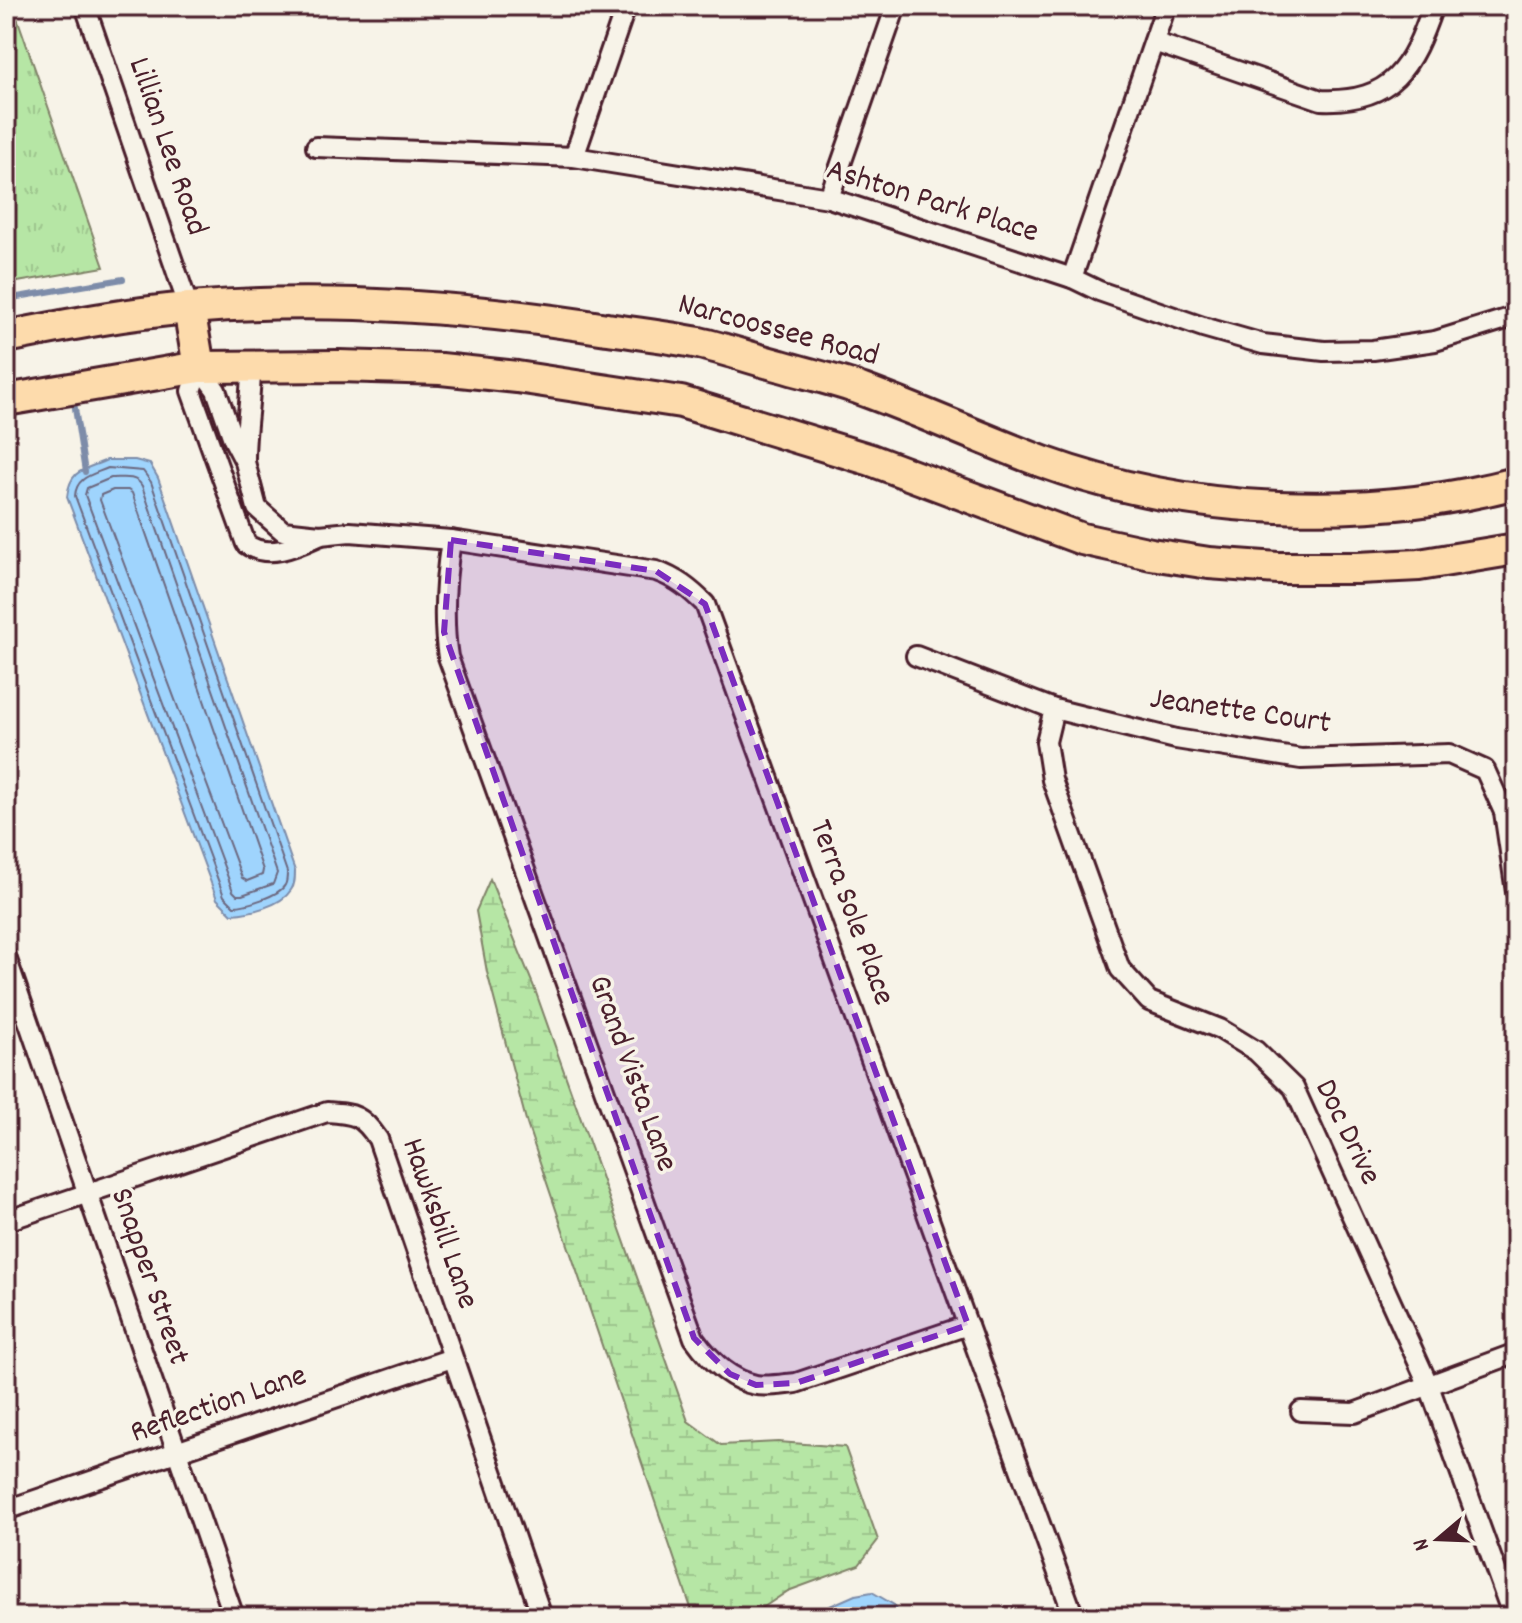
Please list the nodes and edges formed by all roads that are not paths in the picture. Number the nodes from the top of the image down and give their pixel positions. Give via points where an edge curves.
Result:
1 (85, 6) edge
2 (626, 6) edge
3 (896, 6) edge
4 (1166, 6) edge
5 (1433, 6) edge
6 (1154, 42) junction
7 (316, 147) dead end
8 (574, 157) junction
9 (829, 198) junction
10 (1072, 278) junction
11 (189, 308) junction
12 (1516, 316) edge
13 (6, 337) edge
14 (199, 367) junction
15 (251, 368) junction
16 (6, 400) edge
17 (245, 462) junction
18 (1516, 483) edge
19 (320, 535) junction
20 (451, 540) junction
21 (1516, 549) edge
22 (916, 656) dead end
23 (1054, 709) junction
24 (1516, 892) edge
25 (6, 957) edge
26 (88, 1193) junction
27 (6, 1221) edge
28 (968, 1325) junction
29 (1516, 1353) edge
30 (452, 1358) junction
31 (1429, 1386) junction
32 (1301, 1411) dead end
33 (176, 1452) junction
34 (6, 1510) edge
35 (234, 1617) edge
36 (541, 1617) edge
37 (1074, 1617) edge
38 (1513, 1617) edge

1 - 11 street, Lillian Lee Road
2 - 8 street
3 - 9 street
4 - 6 street
5 - 6 street via 1406,67 1392,81 1346,101 1321,100
6 - 10 street
7 - 8 street, Ashton Park Place
8 - 9 street, Ashton Park Place
9 - 10 street, Ashton Park Place
10 - 12 street, Ashton Park Place via 1218,331 1263,344 1324,351 1435,341
11 - 13 main road, Narcoossee Road
11 - 14 main road
11 - 18 main road, Narcoossee Road via 351,303 454,308 698,343 859,388 1044,462 1189,499 1353,507 1413,503
14 - 15 main road
14 - 16 main road
14 - 17 street, Terra Sole Place via 216,390
14 - 19 street, Terra Sole Place via 191,391 246,544 269,552
15 - 17 street, Terra Sole Place
15 - 21 main road via 441,369 681,402 871,460 1082,539 1209,563 1358,568 1419,565
17 - 19 street, Terra Sole Place via 257,508 269,521 283,531
19 - 20 street, Terra Sole Place via 350,532
20 - 28 street, Terra Sole Place via 656,571 689,588 705,604
20 - 28 street, Grand Vista Lane via 444,632 448,657 694,1338 708,1359 730,1374 756,1385 779,1384 796,1383
22 - 23 street, Jeanette Court
23 - 24 street, Jeanette Court via 1176,739 1301,759 1449,754 1485,770 1504,812
23 - 31 street, Doc Drive via 1046,742 1052,780 1120,969 1149,1001 1220,1029 1256,1051 1294,1088
25 - 26 street, Snapper Street
26 - 27 street, Hawksbill Lane
26 - 30 street, Hawksbill Lane via 327,1112 353,1113 378,1139
26 - 33 street, Snapper Street
28 - 37 street, Terra Sole Place
29 - 31 street
30 - 33 street, Reflection Lane
30 - 36 street, Hawksbill Lane
31 - 32 street via 1354,1413
31 - 38 street, Doc Drive
33 - 34 street, Reflection Lane
33 - 35 street, Snapper Street

